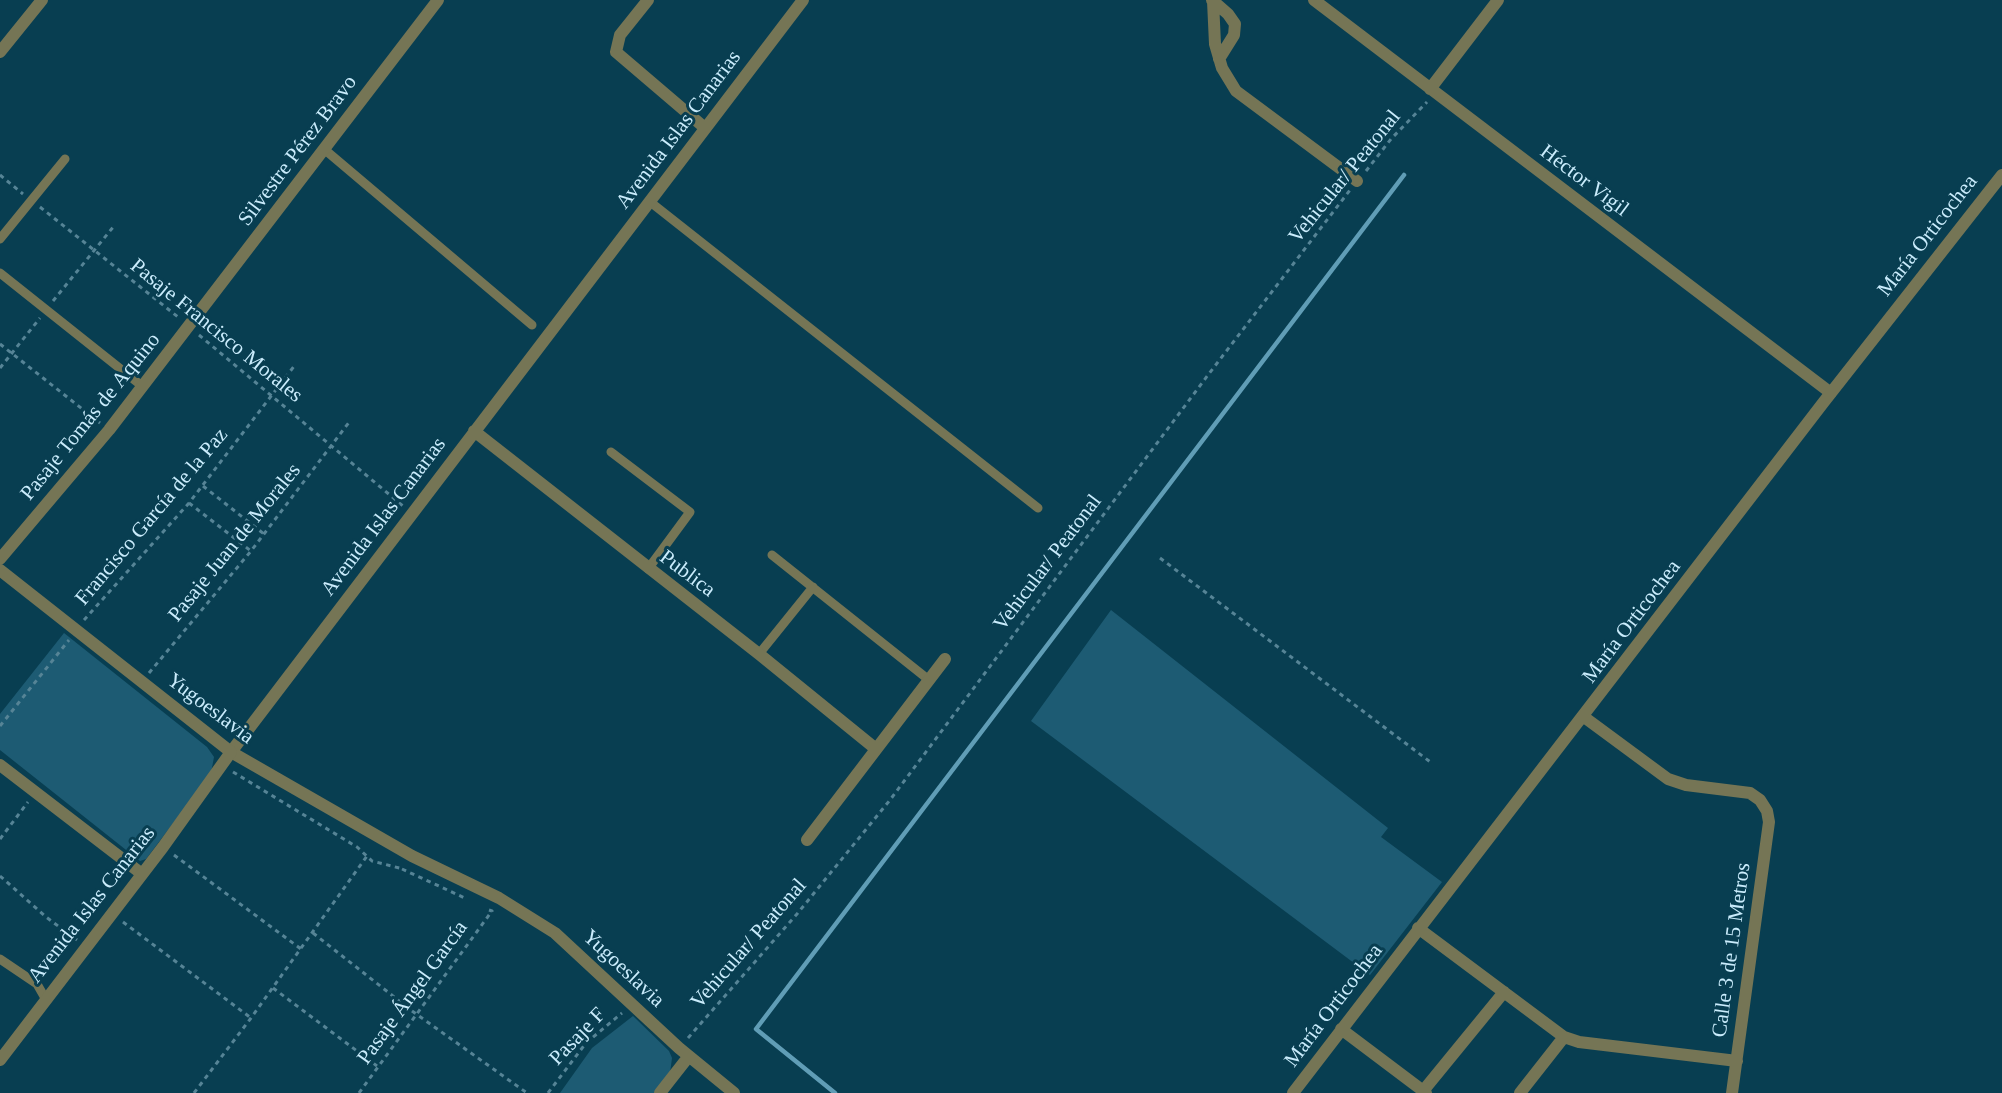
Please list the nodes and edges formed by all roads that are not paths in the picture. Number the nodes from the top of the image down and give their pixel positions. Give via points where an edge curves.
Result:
1 (42, 0) edge
2 (438, 0) edge
3 (648, 0) edge
4 (803, 0) edge
5 (1314, 0) edge
6 (1498, 0) edge
7 (1212, 1) edge
8 (0, 52) edge
9 (1219, 59) junction
10 (1430, 89) junction
11 (705, 128) junction
12 (324, 149) junction
13 (65, 159) dead end
14 (2002, 174) edge
15 (1357, 181) road end
16 (650, 201) junction
17 (0, 239) edge
18 (0, 273) edge
19 (532, 325) dead end
20 (189, 326) joint
21 (142, 386) junction
22 (1831, 393) junction
23 (474, 431) junction
24 (611, 452) dead end
25 (1038, 508) dead end
26 (772, 555) dead end
27 (0, 559) edge
28 (648, 569) junction
29 (0, 570) edge
30 (813, 587) junction
31 (759, 654) junction
32 (945, 659) dead end
33 (929, 680) junction
34 (1584, 717) junction
35 (876, 749) junction
36 (231, 752) junction
37 (0, 765) edge
38 (807, 840) dead end
39 (142, 874) junction
40 (1418, 928) junction
41 (0, 959) edge
42 (1504, 992) junction
43 (45, 998) junction
44 (1341, 1029) junction
45 (1564, 1037) junction
46 (684, 1052) junction
47 (0, 1060) edge
48 (1737, 1060) junction
49 (1424, 1092) edge
50 (660, 1093) edge
51 (734, 1093) edge
52 (1293, 1093) edge
53 (1520, 1093) edge
54 (1732, 1093) edge

1 - 8 street
2 - 12 street, Silvestre Pérez Bravo
3 - 11 street via 620,34 616,52
4 - 11 street, Avenida Islas Canarias
5 - 10 street, Héctor Vigil
6 - 10 street
7 - 9 street
7 - 9 street via 1235,24 1234,35
9 - 15 street via 1236,91
10 - 22 street, Héctor Vigil
11 - 16 street, Avenida Islas Canarias
12 - 19 lane
12 - 20 street, Silvestre Pérez Bravo
13 - 17 lane
14 - 22 street, María Orticochea
16 - 23 street, Avenida Islas Canarias
16 - 25 lane
18 - 21 lane
20 - 21 street, Pasaje Tomás de Aquino
21 - 27 street, Pasaje Tomás de Aquino
22 - 34 street, María Orticochea
23 - 28 street, Publica
23 - 36 street, Avenida Islas Canarias
24 - 28 lane via 690,512
26 - 30 lane
28 - 31 street, Publica
29 - 36 street, Yugoeslavia
30 - 31 lane
30 - 33 lane
31 - 35 street, Publica
32 - 33 street
33 - 35 street
34 - 40 street, María Orticochea
34 - 48 street, Calle 3 de 15 Metros via 1668,779 1750,793 1767,812 1769,822
35 - 38 street
36 - 39 street, Avenida Islas Canarias
36 - 46 street, Yugoeslavia via 412,856 499,898 555,933
37 - 39 street
39 - 43 street, Avenida Islas Canarias
40 - 42 street
40 - 44 street, María Orticochea
41 - 43 lane via 37,984
42 - 45 street
42 - 49 street
43 - 47 street, Avenida Islas Canarias
44 - 49 street
44 - 52 street, María Orticochea
45 - 48 street
45 - 53 street
46 - 50 street
46 - 51 street, Yugoeslavia
48 - 54 street, Calle 3 de 15 Metros

